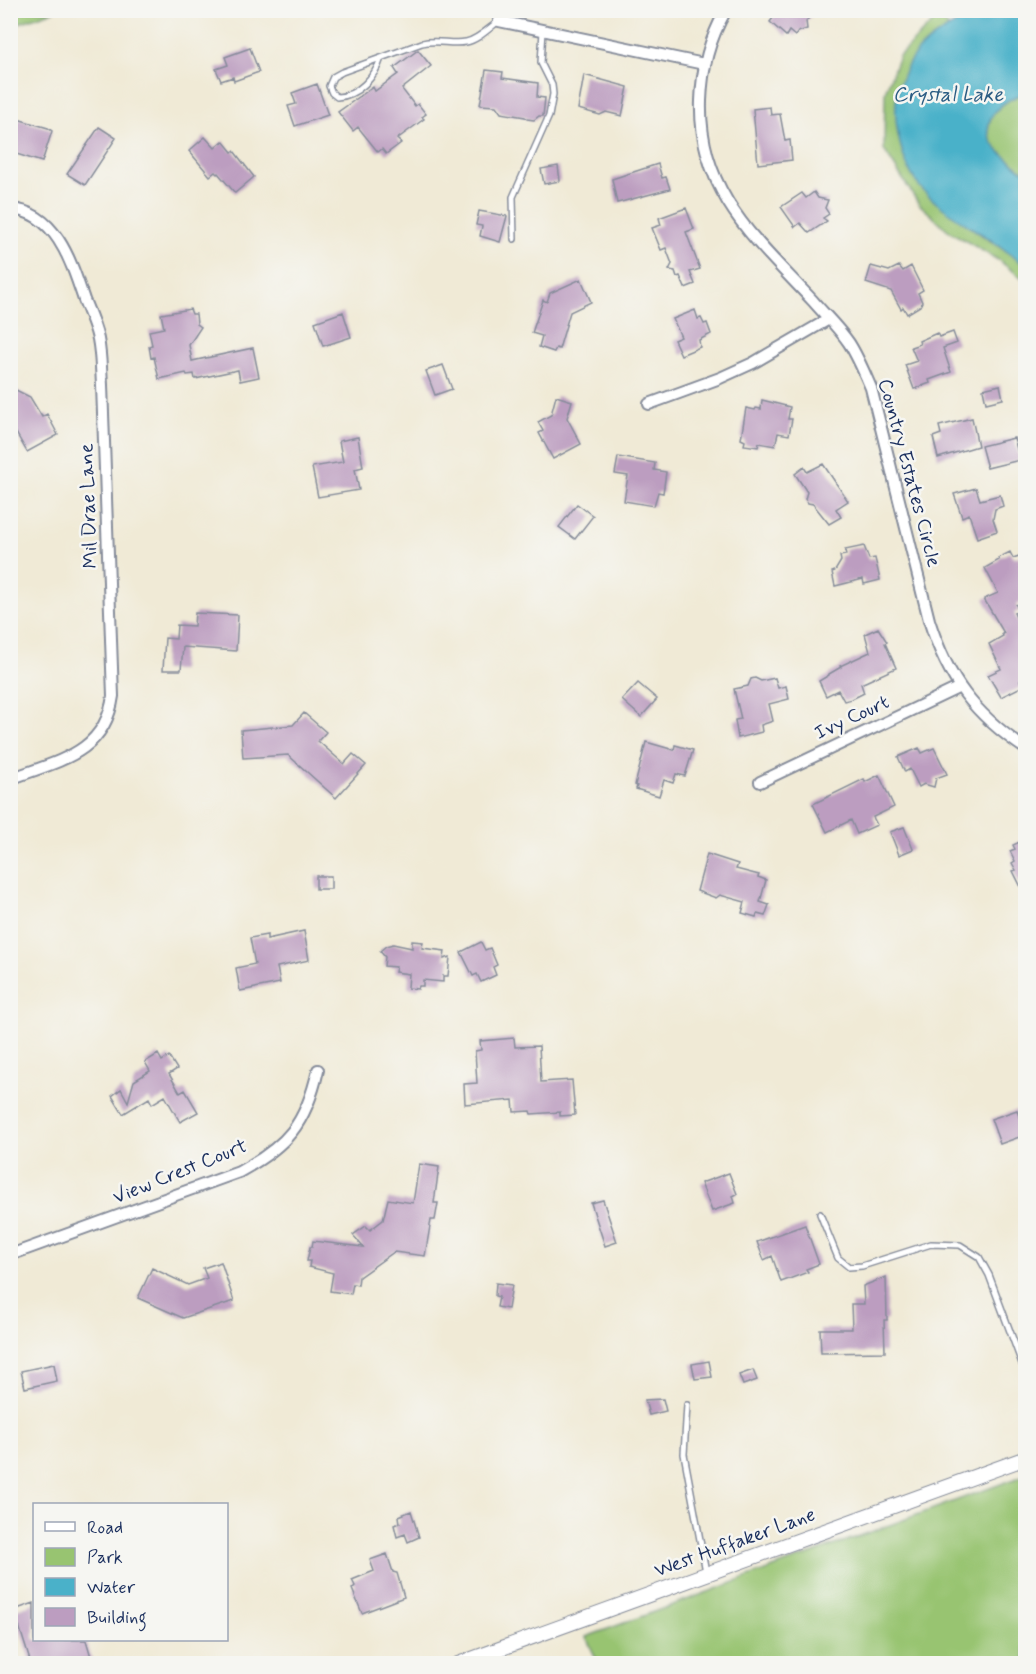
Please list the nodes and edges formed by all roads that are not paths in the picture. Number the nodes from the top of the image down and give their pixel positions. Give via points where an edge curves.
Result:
1 (726, 10) edge
2 (499, 21) joint
3 (543, 31) junction
4 (381, 58) junction
5 (704, 64) junction
6 (10, 209) edge
7 (514, 239) dead end
8 (829, 319) junction
9 (649, 404) dead end
10 (960, 687) junction
11 (1026, 749) edge
12 (10, 779) edge
13 (760, 782) dead end
14 (318, 1070) dead end
15 (820, 1214) dead end
16 (10, 1255) edge
17 (1026, 1374) edge
18 (687, 1405) dead end
19 (1026, 1458) edge
20 (707, 1574) junction
21 (458, 1664) edge

1 - 5 street, Country Estates Circle
2 - 3 street
2 - 4 lane via 466,42 430,41
3 - 5 street
3 - 7 lane via 541,63 553,94 549,116 513,197
4 - 4 lane via 333,77 329,86 332,93 345,97 358,90 371,78
5 - 8 street, Country Estates Circle via 700,117 710,168 720,191 752,235
6 - 12 street, Mil Drae Lane via 30,214 54,233 73,267 98,337 113,696 106,723 86,747
8 - 9 street via 753,363
8 - 10 street, Country Estates Circle via 849,343 871,388 928,620 937,646
10 - 11 street, Country Estates Circle via 979,712
10 - 13 street, Ivy Court
14 - 16 street, View Crest Court via 306,1111 295,1129 260,1160 239,1172
15 - 17 lane via 838,1258 849,1267 931,1244 960,1245 979,1257
18 - 20 lane via 684,1454
19 - 20 street, West Huffaker Lane
20 - 21 street, West Huffaker Lane

